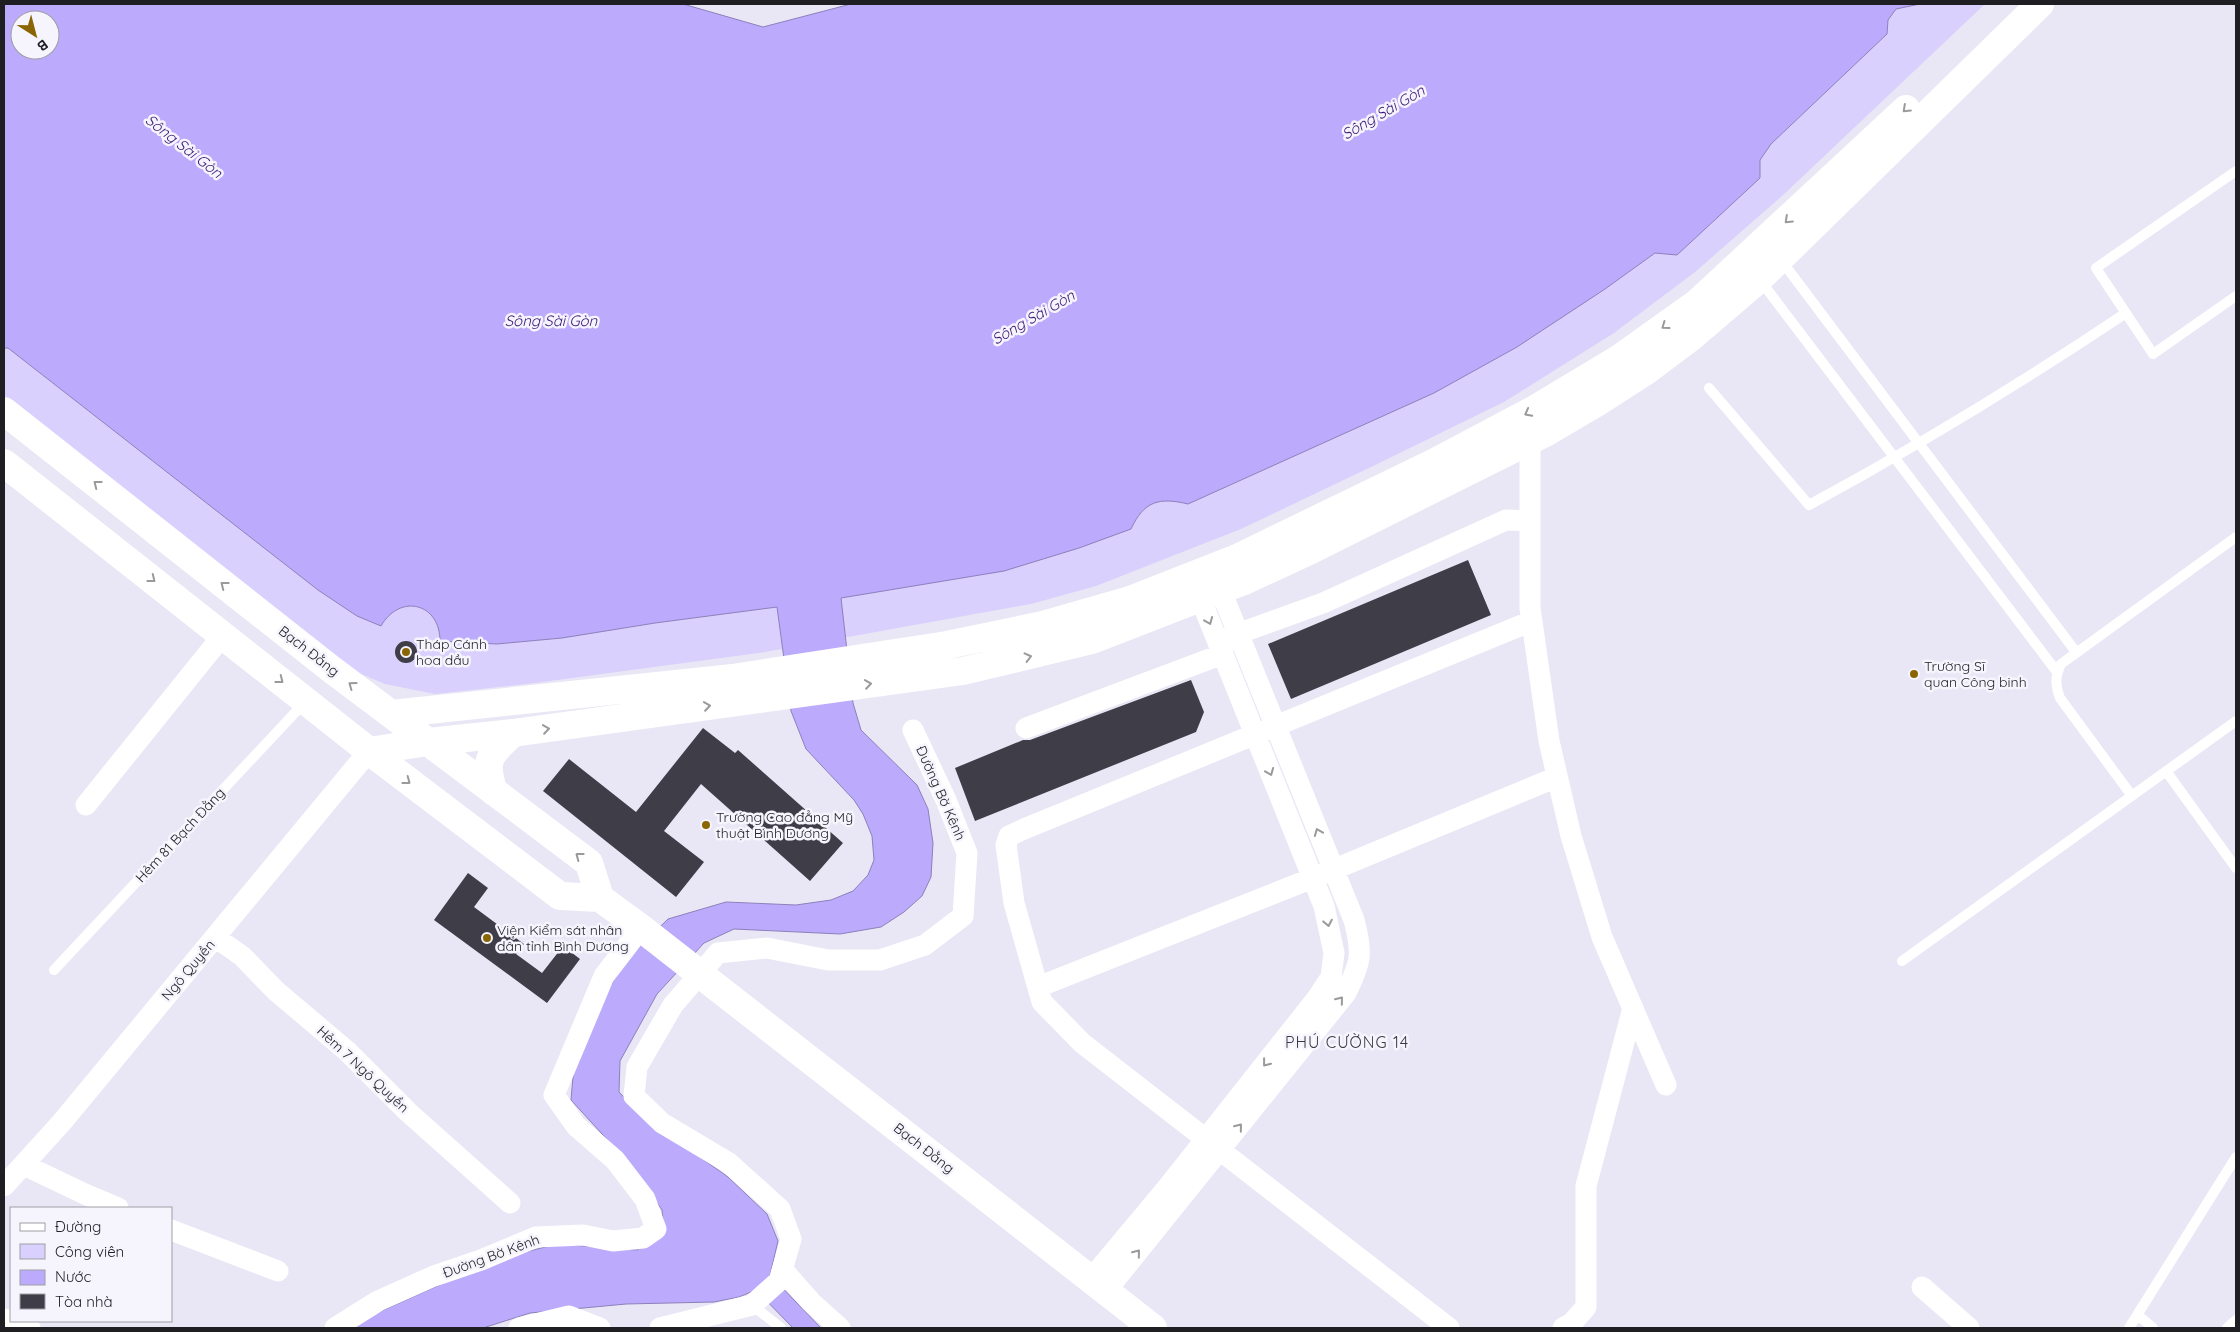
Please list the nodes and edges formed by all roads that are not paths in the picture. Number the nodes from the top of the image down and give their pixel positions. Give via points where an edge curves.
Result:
1 (2018, 4) edge
2 (2040, 4) edge
3 (2236, 171) edge
4 (1765, 265) junction
5 (2236, 296) edge
6 (2126, 313) junction
7 (1709, 388) dead end
8 (4, 411) edge
9 (1530, 441) junction
10 (1919, 444) junction
11 (1895, 458) junction
12 (4, 462) edge
13 (144, 521) junction
14 (1530, 521) junction
15 (2236, 537) edge
16 (119, 552) junction
17 (1206, 583) junction
18 (1532, 621) junction
19 (1239, 634) junction
20 (223, 635) junction
21 (2076, 652) junction
22 (1223, 654) junction
23 (331, 669) junction
24 (2057, 672) junction
25 (306, 701) junction
26 (391, 714) junction
27 (2236, 721) edge
28 (1276, 726) junction
29 (1026, 728) dead end
30 (913, 730) dead end
31 (513, 733) junction
32 (1255, 734) junction
33 (428, 742) junction
34 (369, 751) junction
35 (2166, 771) junction
36 (1557, 777) junction
37 (494, 792) junction
38 (2132, 796) junction
39 (86, 804) dead end
40 (2236, 868) edge
41 (1334, 870) junction
42 (1313, 878) junction
43 (600, 898) junction
44 (641, 928) junction
45 (215, 938) junction
46 (1902, 961) dead end
47 (54, 970) dead end
48 (697, 970) junction
49 (1038, 987) junction
50 (1633, 1008) junction
51 (1666, 1085) dead end
52 (1212, 1145) junction
53 (2236, 1156) edge
54 (24, 1164) junction
55 (4, 1186) edge
56 (510, 1203) dead end
57 (115, 1207) edge
58 (172, 1230) edge
59 (278, 1271) dead end
60 (781, 1276) junction
61 (1099, 1285) junction
62 (1922, 1287) dead end
63 (756, 1302) junction
64 (2138, 1315) junction
65 (2236, 1320) edge
66 (13, 1322) edge
67 (30, 1328) edge
68 (335, 1328) edge
69 (519, 1328) edge
70 (600, 1328) edge
71 (660, 1328) edge
72 (781, 1328) edge
73 (840, 1328) edge
74 (1154, 1328) edge
75 (1449, 1328) edge
76 (1563, 1328) edge
77 (1969, 1328) edge
78 (2129, 1328) edge
79 (2153, 1328) edge
80 (2227, 1328) edge

1 -> 4 street
2 - 4 street
3 - 6 lane via 2096,268
4 - 9 street via 1690,338 1646,371
4 - 10 lane
4 - 11 lane
4 -> 17 street via 1689,308 1620,358 1536,409 1237,558
5 - 6 lane via 2153,354
6 - 10 lane via 1995,399
7 - 11 lane via 1809,505
13 -> 8 street, Bạch Đằng
9 - 14 street
9 - 17 street via 1311,550
10 - 11 lane
10 - 21 lane
11 - 24 lane
12 - 16 street
13 - 16 street
23 -> 13 street, Bạch Đằng
14 - 18 street
14 - 19 street via 1506,520 1323,603
15 - 21 lane
16 -> 20 street
17 - 19 street
17 -> 22 street
17 - 26 street via 1130,600 1043,625 947,644 733,678
31 -> 17 street via 963,671 1092,640
18 - 28 street
18 - 36 street
19 - 22 street via 1225,639 1221,647
19 - 28 street
20 -> 25 street
20 - 39 street
21 - 24 lane via 2061,664
22 - 29 street
22 - 32 street
23 - 25 street
26 -> 23 street, Bạch Đằng
24 - 38 lane via 2055,681 2060,698
25 - 34 street
25 - 47 lane, Hẻm 81 Bạch Đằng
26 - 33 street, Bạch Đằng
26 - 34 street
27 - 35 lane
28 - 32 street
41 -> 28 street
30 - 48 street, Đường Bờ Kênh via 967,852 963,916 925,945 880,960 828,960 767,948 718,953
31 - 33 street
31 - 37 street via 496,748 489,760 488,773
32 -> 42 street
32 - 49 street via 1009,836 1006,845 1014,903
33 - 34 street
33 - 37 street, Bạch Đằng
34 -> 43 street via 560,896
34 - 45 street, Ngô Quyền
35 - 38 lane
35 - 40 lane
36 - 41 street
36 - 50 street via 1602,937
43 -> 37 street, Bạch Đằng via 589,863
38 - 46 lane
41 - 42 street
52 -> 41 street via 1346,993 1359,967 1359,942 1354,920
42 - 49 street
42 -> 52 street via 1324,906 1334,952 1331,977
43 - 44 street
44 - 48 street, Bạch Đằng
44 - 68 street, Đường Bờ Kênh via 604,976 554,1095 576,1126 615,1160 645,1199 656,1229 644,1238 613,1241 583,1235 536,1237 378,1301
45 - 54 street, Ngô Quyền
45 - 56 street, Hẻm 7 Ngô Quyền via 242,956 276,991 347,1051 442,1144
48 - 60 street, Đường Bờ Kênh via 637,1067 634,1096 662,1123 729,1163 780,1209 791,1239
48 - 61 street, Bạch Đằng
49 - 52 street via 1042,1002 1082,1043
50 - 51 street
50 - 76 street via 1586,1186 1586,1307
52 - 61 street
52 - 75 street
53 - 64 lane
54 - 55 street, Ngô Quyền
54 - 57 street
58 - 59 street
60 - 63 street
60 - 73 street
61 - 74 street, Bạch Đằng
62 - 77 street
63 - 71 street
63 - 72 lane
64 - 78 lane
64 - 79 lane
65 - 80 lane
66 - 67 street
69 - 70 street via 569,1316

